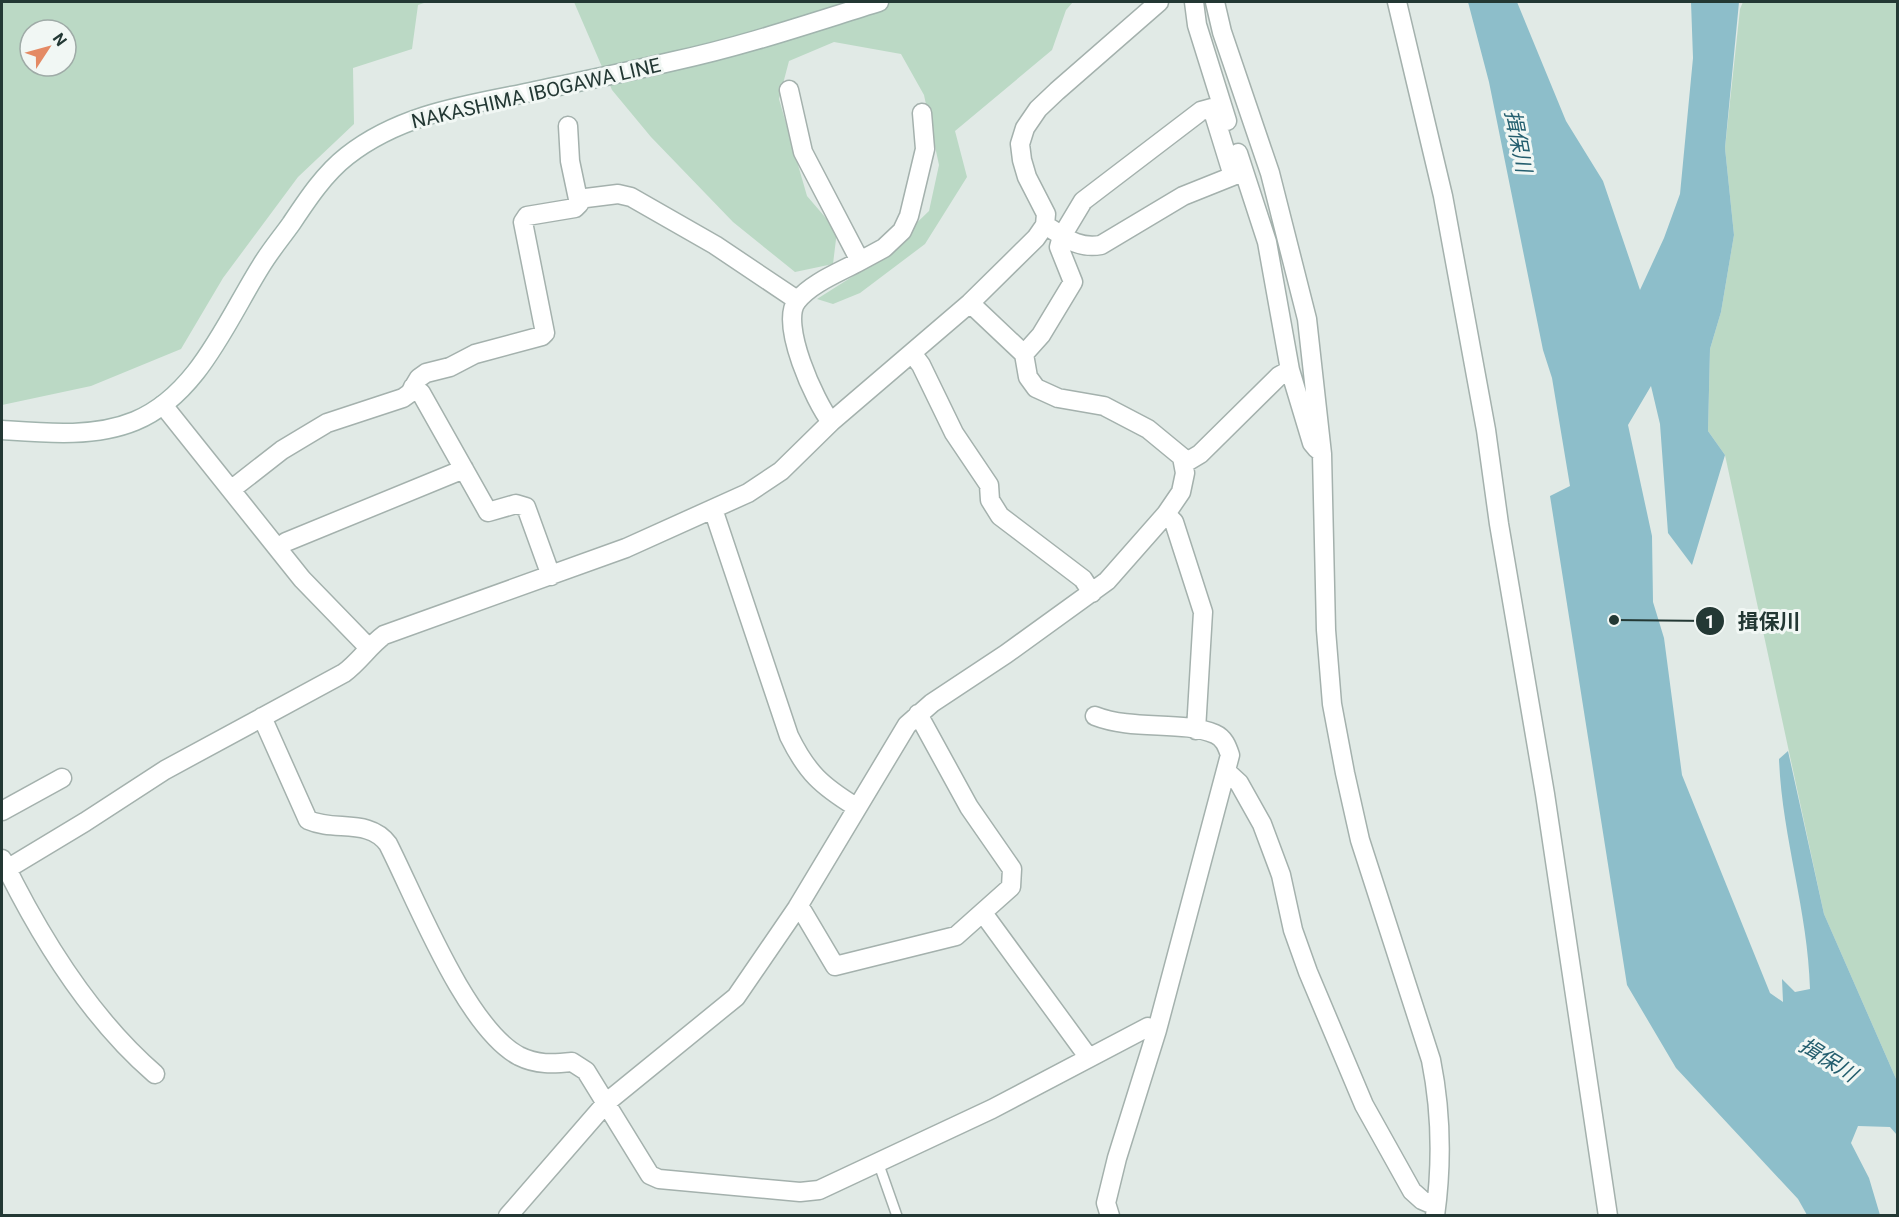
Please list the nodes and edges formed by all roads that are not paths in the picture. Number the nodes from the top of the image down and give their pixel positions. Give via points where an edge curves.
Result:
1 (879, 2) edge
2 (1160, 2) edge
3 (1194, 2) edge
4 (1215, 2) edge
5 (1397, 2) edge
6 (789, 90) dead end
7 (922, 113) dead end
8 (568, 126) dead end
9 (578, 199) junction
10 (1045, 225) junction
11 (1062, 236) junction
12 (860, 261) junction
13 (797, 300) junction
14 (970, 303) junction
15 (912, 353) junction
16 (1024, 354) junction
17 (1290, 370) junction
18 (413, 387) junction
19 (163, 405) junction
20 (831, 422) junction
21 (2, 430) edge
22 (1322, 454) junction
23 (1185, 464) junction
24 (464, 469) junction
25 (232, 489) junction
26 (713, 509) junction
27 (1166, 514) junction
28 (279, 548) junction
29 (551, 576) junction
30 (1092, 593) junction
31 (369, 648) junction
32 (918, 714) junction
33 (1095, 716) dead end
34 (262, 717) junction
35 (1196, 729) junction
36 (1227, 772) junction
37 (62, 778) dead end
38 (856, 807) junction
39 (2, 811) edge
40 (3, 866) edge
41 (797, 908) junction
42 (983, 913) junction
43 (1157, 1030) junction
44 (1089, 1058) junction
45 (155, 1074) dead end
46 (606, 1102) junction
47 (878, 1162) junction
48 (1436, 1211) edge
49 (508, 1215) edge
50 (897, 1215) edge
51 (1110, 1215) edge
52 (1608, 1215) edge

1 - 19 street, NAKASHIMA IBOGAWA LINE via 757,41 455,107 407,121 377,135 345,158 315,189 262,264 207,357
2 - 10 street via 1057,91 1025,128 1020,144 1022,160 1046,214
3 - 17 street via 1197,25 1267,242
4 - 22 street via 1270,174 1301,289
5 - 52 street via 1443,196 1484,419
6 - 12 street via 803,153
7 - 12 street via 924,148 909,216 890,243
8 - 9 street
9 - 13 street via 618,194 631,197 715,245
9 - 18 street via 575,208 527,216 523,222 545,333 426,373
10 - 11 street
10 - 14 street
11 - 11 street via 1075,244 1101,245 1183,196 1233,176 1212,108 1201,111 1083,201
11 - 16 street via 1059,247 1073,282 1041,335
12 - 13 street
13 - 20 street via 790,325 822,410
14 - 15 street
14 - 16 street
15 - 20 street
15 - 30 street via 954,433 989,485 990,500 1000,516 1083,579
16 - 23 street via 1028,377 1036,388 1058,399 1104,406 1148,429 1182,457
17 - 22 street via 1312,443
17 - 23 street
18 - 24 street via 421,393
18 - 25 street via 403,398 327,423 282,450
19 - 21 street, NAKASHIMA IBOGAWA LINE via 136,421 110,429 50,434
19 - 25 street
20 - 26 street via 763,484
22 - 48 street via 1326,630 1332,704 1360,840 1431,1060 1437,1091
23 - 27 street via 1181,492
24 - 28 street
24 - 29 street via 488,512 516,504 526,507
25 - 28 street
26 - 29 street
26 - 38 street via 789,736 824,787
27 - 30 street
27 - 35 street via 1174,522 1203,612
28 - 31 street
29 - 31 street via 384,635
30 - 32 street
31 - 34 street via 344,673
32 - 38 street
32 - 42 street via 969,807 1012,869 1011,887
33 - 35 street via 1124,724
34 - 40 street via 165,770 86,822
34 - 46 street via 309,820 321,826 362,827 381,834 460,988 490,1031 519,1055 548,1065 572,1062 586,1071
35 - 36 street via 1216,734 1226,742 1230,755
36 - 43 street
36 - 48 street via 1239,783 1262,824 1281,875 1293,930 1364,1105 1412,1191
37 - 39 street
38 - 41 street
40 - 45 street via 74,982 115,1036
41 - 42 street via 835,966 956,936
41 - 46 street via 736,997
42 - 44 street
43 - 44 street via 1148,1027
43 - 51 street via 1117,1158 1107,1203
44 - 47 street
46 - 47 street via 650,1175 658,1179 800,1192 819,1190
46 - 49 street
47 - 50 lane

